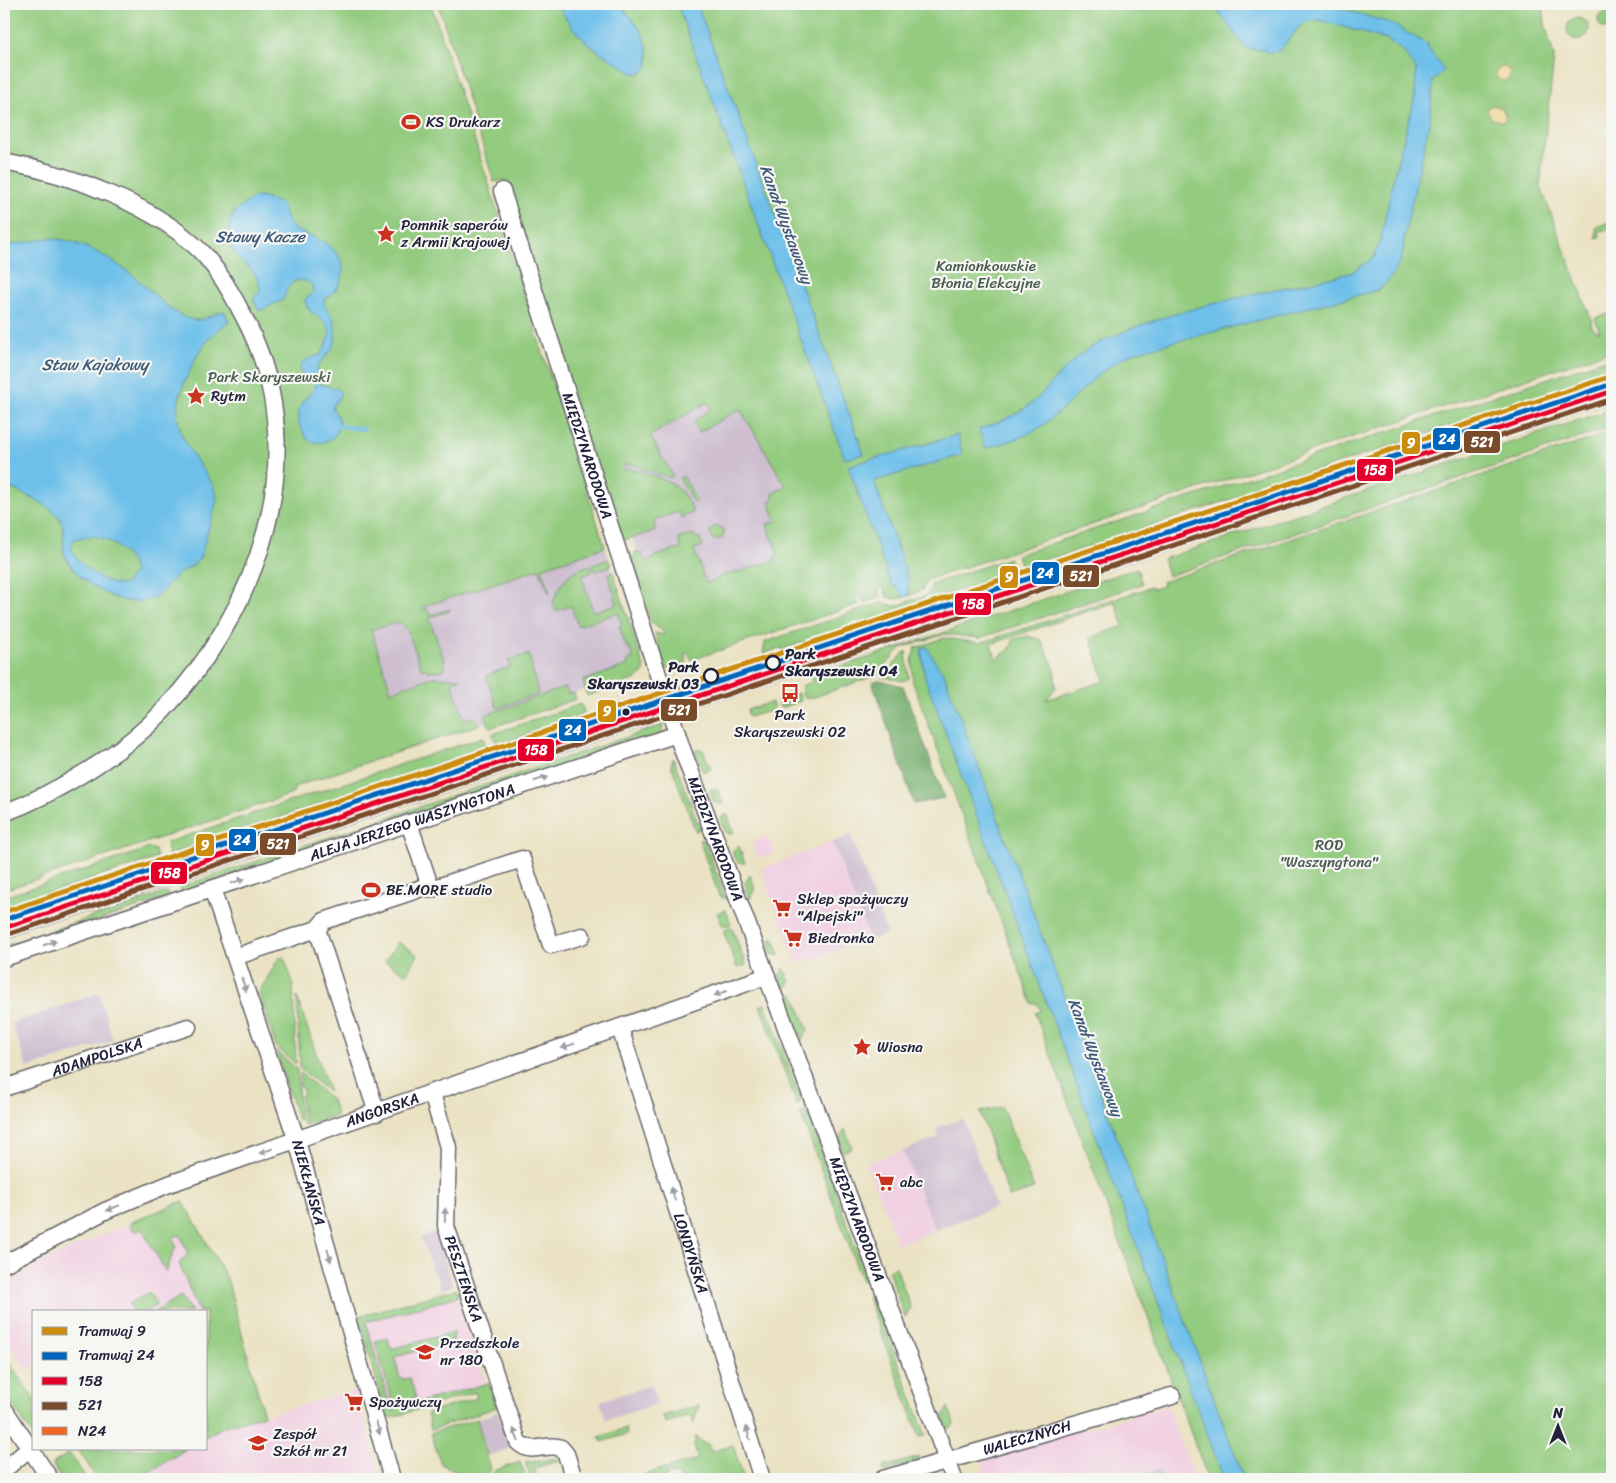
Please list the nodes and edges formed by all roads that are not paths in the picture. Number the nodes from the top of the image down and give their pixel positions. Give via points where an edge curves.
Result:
1 (4, 162) edge
2 (502, 191) dead end
3 (1612, 391) edge
4 (667, 706) junction
5 (677, 734) junction
6 (4, 813) edge
7 (409, 823) junction
8 (430, 884) junction
9 (212, 889) junction
10 (4, 928) edge
11 (317, 929) junction
12 (582, 936) dead end
13 (235, 957) junction
14 (4, 958) edge
15 (767, 976) junction
16 (188, 1027) dead end
17 (620, 1028) junction
18 (4, 1088) edge
19 (432, 1094) junction
20 (377, 1113) junction
21 (297, 1141) junction
22 (4, 1264) edge
23 (1172, 1396) dead end
24 (4, 1409) edge
25 (30, 1448) junction
26 (947, 1461) junction
27 (4, 1470) edge
28 (50, 1479) edge
29 (392, 1479) edge
30 (574, 1479) edge
31 (762, 1479) edge
32 (883, 1479) edge
33 (954, 1479) edge

1 - 6 street via 62,177 119,199 166,224 206,256 234,298 260,352 271,391 278,468 263,544 249,581 230,620 201,666 162,712 124,744 71,780
2 - 4 street, MIĘDZYNARODOWA
3 - 4 main road, ALEJA JERZEGO WASZYNGTONA
4 - 5 street, MIĘDZYNARODOWA
4 - 10 main road, ALEJA JERZEGO WASZYNGTONA
7 -> 5 street, ALEJA JERZEGO WASZYNGTONA
5 - 15 street, MIĘDZYNARODOWA
7 - 8 street
9 -> 7 street, ALEJA JERZEGO WASZYNGTONA
8 - 11 street via 324,921
8 - 12 street via 432,888 522,859 551,945
9 - 13 street, NIEKŁAŃSKA
14 -> 9 street, ALEJA JERZEGO WASZYNGTONA
11 - 13 street
11 - 20 street
13 -> 21 street, NIEKŁAŃSKA
15 -> 17 street, ANGORSKA
15 - 26 street, MIĘDZYNARODOWA
16 - 18 street, ADAMPOLSKA
17 -> 19 street, ANGORSKA
31 -> 17 street, LONDYŃSKA
19 - 20 street, ANGORSKA
30 -> 19 street, PESZTEŃSKA via 561,1448 533,1450 518,1442 446,1226 448,1147
20 - 21 street, ANGORSKA
21 -> 22 street, ANGORSKA via 169,1184 74,1226
21 -> 29 street, NIEKŁAŃSKA
23 - 26 street, WALECZNYCH
24 - 25 street
25 - 27 street
25 - 28 street
26 - 32 street, WALECZNYCH
26 - 33 street, MIĘDZYNARODOWA

